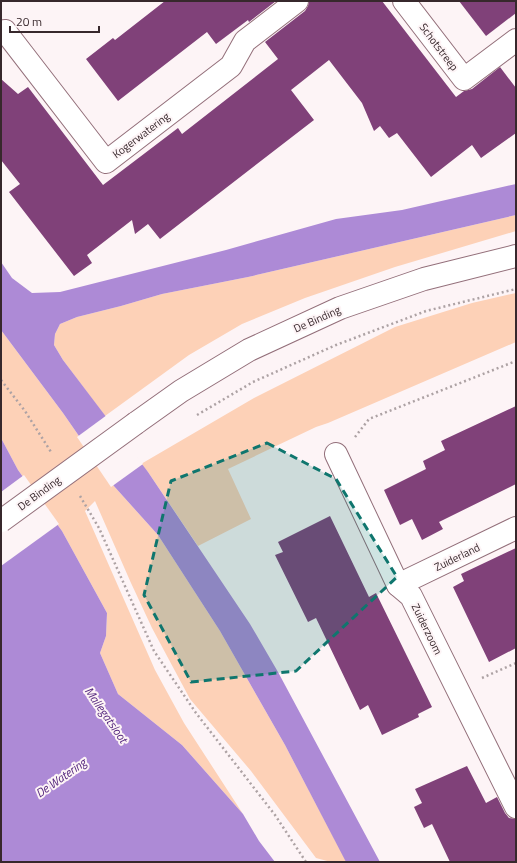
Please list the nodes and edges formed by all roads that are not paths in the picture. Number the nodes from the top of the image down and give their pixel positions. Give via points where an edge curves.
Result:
1 (297, 1) edge
2 (404, 1) edge
3 (5, 31) dead end
4 (516, 40) edge
5 (516, 256) edge
6 (336, 454) road end
7 (1, 521) edge
8 (516, 528) edge
9 (398, 585) junction
10 (516, 807) edge

1 - 3 street, Kogerwatering via 245,41 231,66 106,162
2 - 4 street, Schotstreep via 464,79
5 - 7 street, De Binding, bridge via 424,280 340,308 249,350 180,391
6 - 9 street, Zuiderzoom
8 - 9 street, Zuiderland
9 - 10 street, Zuiderzoom via 411,596

